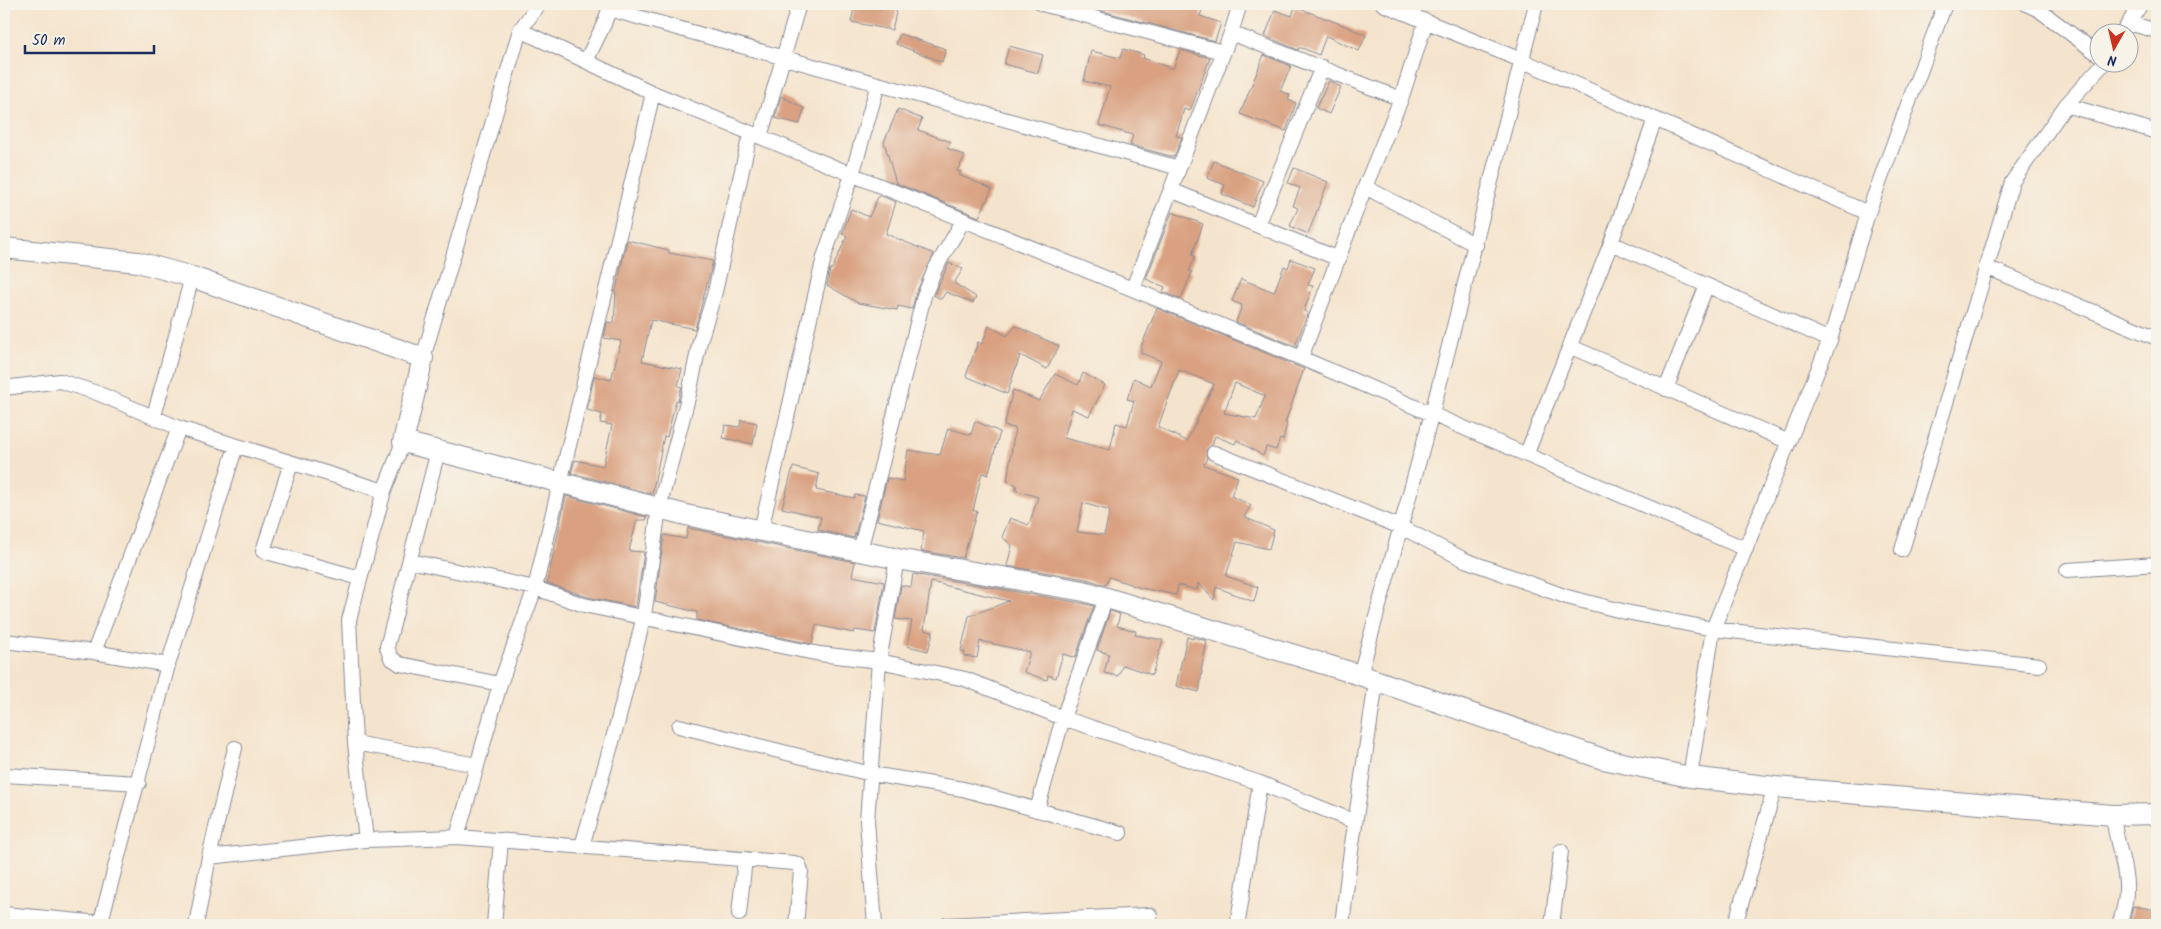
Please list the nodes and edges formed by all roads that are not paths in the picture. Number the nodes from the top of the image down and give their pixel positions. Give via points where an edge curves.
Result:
1 (539, 4) edge
2 (799, 4) edge
3 (1042, 4) edge
4 (1240, 4) edge
5 (1384, 4) edge
6 (1536, 4) edge
7 (1946, 4) edge
8 (2026, 4) edge
9 (2141, 4) edge
10 (610, 6) edge
11 (1062, 6) edge
12 (1426, 21) junction
13 (2130, 22) edge
14 (2138, 29) edge
15 (520, 30) junction
16 (2157, 31) edge
17 (1231, 33) junction
18 (2088, 47) edge
19 (1222, 52) junction
20 (783, 59) junction
21 (1521, 60) junction
22 (586, 61) junction
23 (1322, 67) junction
24 (2096, 72) edge
25 (878, 84) junction
26 (653, 93) junction
27 (1401, 99) junction
28 (2066, 105) junction
29 (1656, 119) junction
30 (2157, 132) edge
31 (755, 135) junction
32 (1179, 168) junction
33 (852, 175) junction
34 (1365, 187) junction
35 (1171, 190) junction
36 (1868, 213) junction
37 (963, 221) junction
38 (1258, 225) junction
39 (1611, 243) junction
40 (1476, 245) junction
41 (4, 248) edge
42 (1339, 259) junction
43 (1986, 267) junction
44 (192, 277) junction
45 (1706, 287) junction
46 (1132, 288) junction
47 (2157, 338) edge
48 (1830, 340) junction
49 (1570, 346) junction
50 (423, 358) junction
51 (1301, 358) junction
52 (4, 388) edge
53 (1666, 389) junction
54 (1432, 413) junction
55 (154, 416) junction
56 (179, 428) junction
57 (403, 442) junction
58 (1789, 442) junction
59 (236, 446) junction
60 (438, 451) junction
61 (1214, 453) dead end
62 (1527, 453) junction
63 (291, 463) junction
64 (561, 482) junction
65 (384, 492) junction
66 (659, 508) junction
67 (1400, 527) junction
68 (761, 530) junction
69 (1746, 549) junction
70 (1902, 550) dead end
71 (860, 551) junction
72 (897, 558) junction
73 (410, 561) junction
74 (2157, 564) edge
75 (2067, 570) dead end
76 (360, 578) junction
77 (535, 588) junction
78 (1106, 598) junction
79 (644, 616) junction
80 (1713, 629) junction
81 (4, 641) edge
82 (94, 652) junction
83 (879, 662) junction
84 (168, 665) junction
85 (2039, 665) dead end
86 (1368, 679) junction
87 (500, 684) junction
88 (1063, 718) junction
89 (679, 726) dead end
90 (355, 743) junction
91 (235, 748) dead end
92 (477, 765) junction
93 (871, 774) junction
94 (4, 775) edge
95 (1690, 777) junction
96 (139, 783) junction
97 (1260, 783) junction
98 (1775, 787) junction
99 (1037, 810) junction
100 (2157, 814) edge
101 (2113, 816) junction
102 (1355, 822) junction
103 (1120, 833) dead end
104 (457, 837) junction
105 (366, 840) junction
106 (501, 840) junction
107 (582, 846) junction
108 (1562, 852) dead end
109 (209, 857) junction
110 (745, 859) junction
111 (4, 914) edge
112 (739, 914) dead end
113 (1238, 921) dead end
114 (101, 924) edge
115 (196, 925) edge
116 (494, 925) edge
117 (796, 925) edge
118 (875, 925) edge
119 (946, 925) edge
120 (1149, 925) edge
121 (1342, 925) edge
122 (1552, 925) edge
123 (1735, 925) edge
124 (2119, 925) edge

1 - 15 street
2 - 20 street
3 - 11 street
4 - 17 street
5 - 12 street
6 - 21 street
7 - 36 street
8 - 18 street
9 - 13 street
10 - 20 street
10 - 22 street
11 - 19 street
12 - 21 street
12 - 27 street
14 - 16 street
15 - 22 street
15 - 50 street
17 - 19 street
17 - 23 street
19 - 32 street
20 - 25 street
20 - 31 street
21 - 29 street
21 - 40 street
22 - 26 street
23 - 27 street
23 - 38 street
24 - 28 street
25 - 32 street
25 - 33 street
26 - 31 street
26 - 64 street
27 - 34 street
28 - 30 street
28 - 43 street via 2012,182
29 - 36 street
29 - 39 street
31 - 33 street
31 - 66 street
32 - 35 street
33 - 37 street
33 - 68 street via 824,257
34 - 40 street
34 - 42 street
35 - 38 street
35 - 46 street
36 - 48 street
37 - 46 street
37 - 71 street via 935,269 924,296
38 - 42 street
39 - 45 street
39 - 49 street
40 - 54 street
41 - 44 street via 138,262
42 - 51 street
43 - 47 street
43 - 70 street
44 - 50 street
44 - 55 street
45 - 48 street
45 - 53 street
46 - 51 street
48 - 58 street
49 - 53 street
49 - 62 street
50 - 57 street
51 - 54 street
52 - 55 street via 60,381
53 - 58 street
54 - 62 street
54 - 67 street
55 - 56 street
56 - 59 street
56 - 82 street
57 - 60 street
57 - 65 street
58 - 69 street
59 - 63 street
59 - 84 street
60 - 64 street
60 - 73 street
61 - 67 street
62 - 69 street
63 - 65 street
63 - 76 street via 263,551
64 - 66 street
64 - 77 street
65 - 76 street
66 - 68 street
66 - 79 street
67 - 80 street via 1465,560 1567,597
67 - 86 street
68 - 71 street
69 - 80 street
71 - 72 street
72 - 78 street via 1084,591
72 - 83 street
73 - 77 street
73 - 87 street via 387,647 391,658 400,664
74 - 75 street
76 - 90 street via 349,620
77 - 79 street via 584,604
77 - 87 street
78 - 86 street
78 - 88 street
79 - 83 street via 820,654
79 - 107 street
80 - 85 street
80 - 95 street
81 - 82 street
82 - 84 street
83 - 88 street via 965,679
83 - 93 street
84 - 96 street
86 - 95 street via 1603,760
86 - 102 street
87 - 92 street
88 - 97 street
88 - 99 street
89 - 93 street
90 - 92 street
90 - 105 street
91 - 109 street
92 - 104 street
93 - 99 street via 963,790
93 - 118 street via 868,821
94 - 96 street
95 - 98 street
96 - 114 street
97 - 102 street
97 - 113 street
98 - 101 street
98 - 123 street
99 - 103 street
100 - 101 street
101 - 124 street via 2127,878 2127,894
102 - 121 street
104 - 105 street
104 - 106 street
105 - 109 street
106 - 107 street
106 - 116 street
107 - 110 street
108 - 122 street
109 - 115 street
110 - 112 street
110 - 117 street via 799,865
111 - 114 street
119 - 120 street via 1150,915

